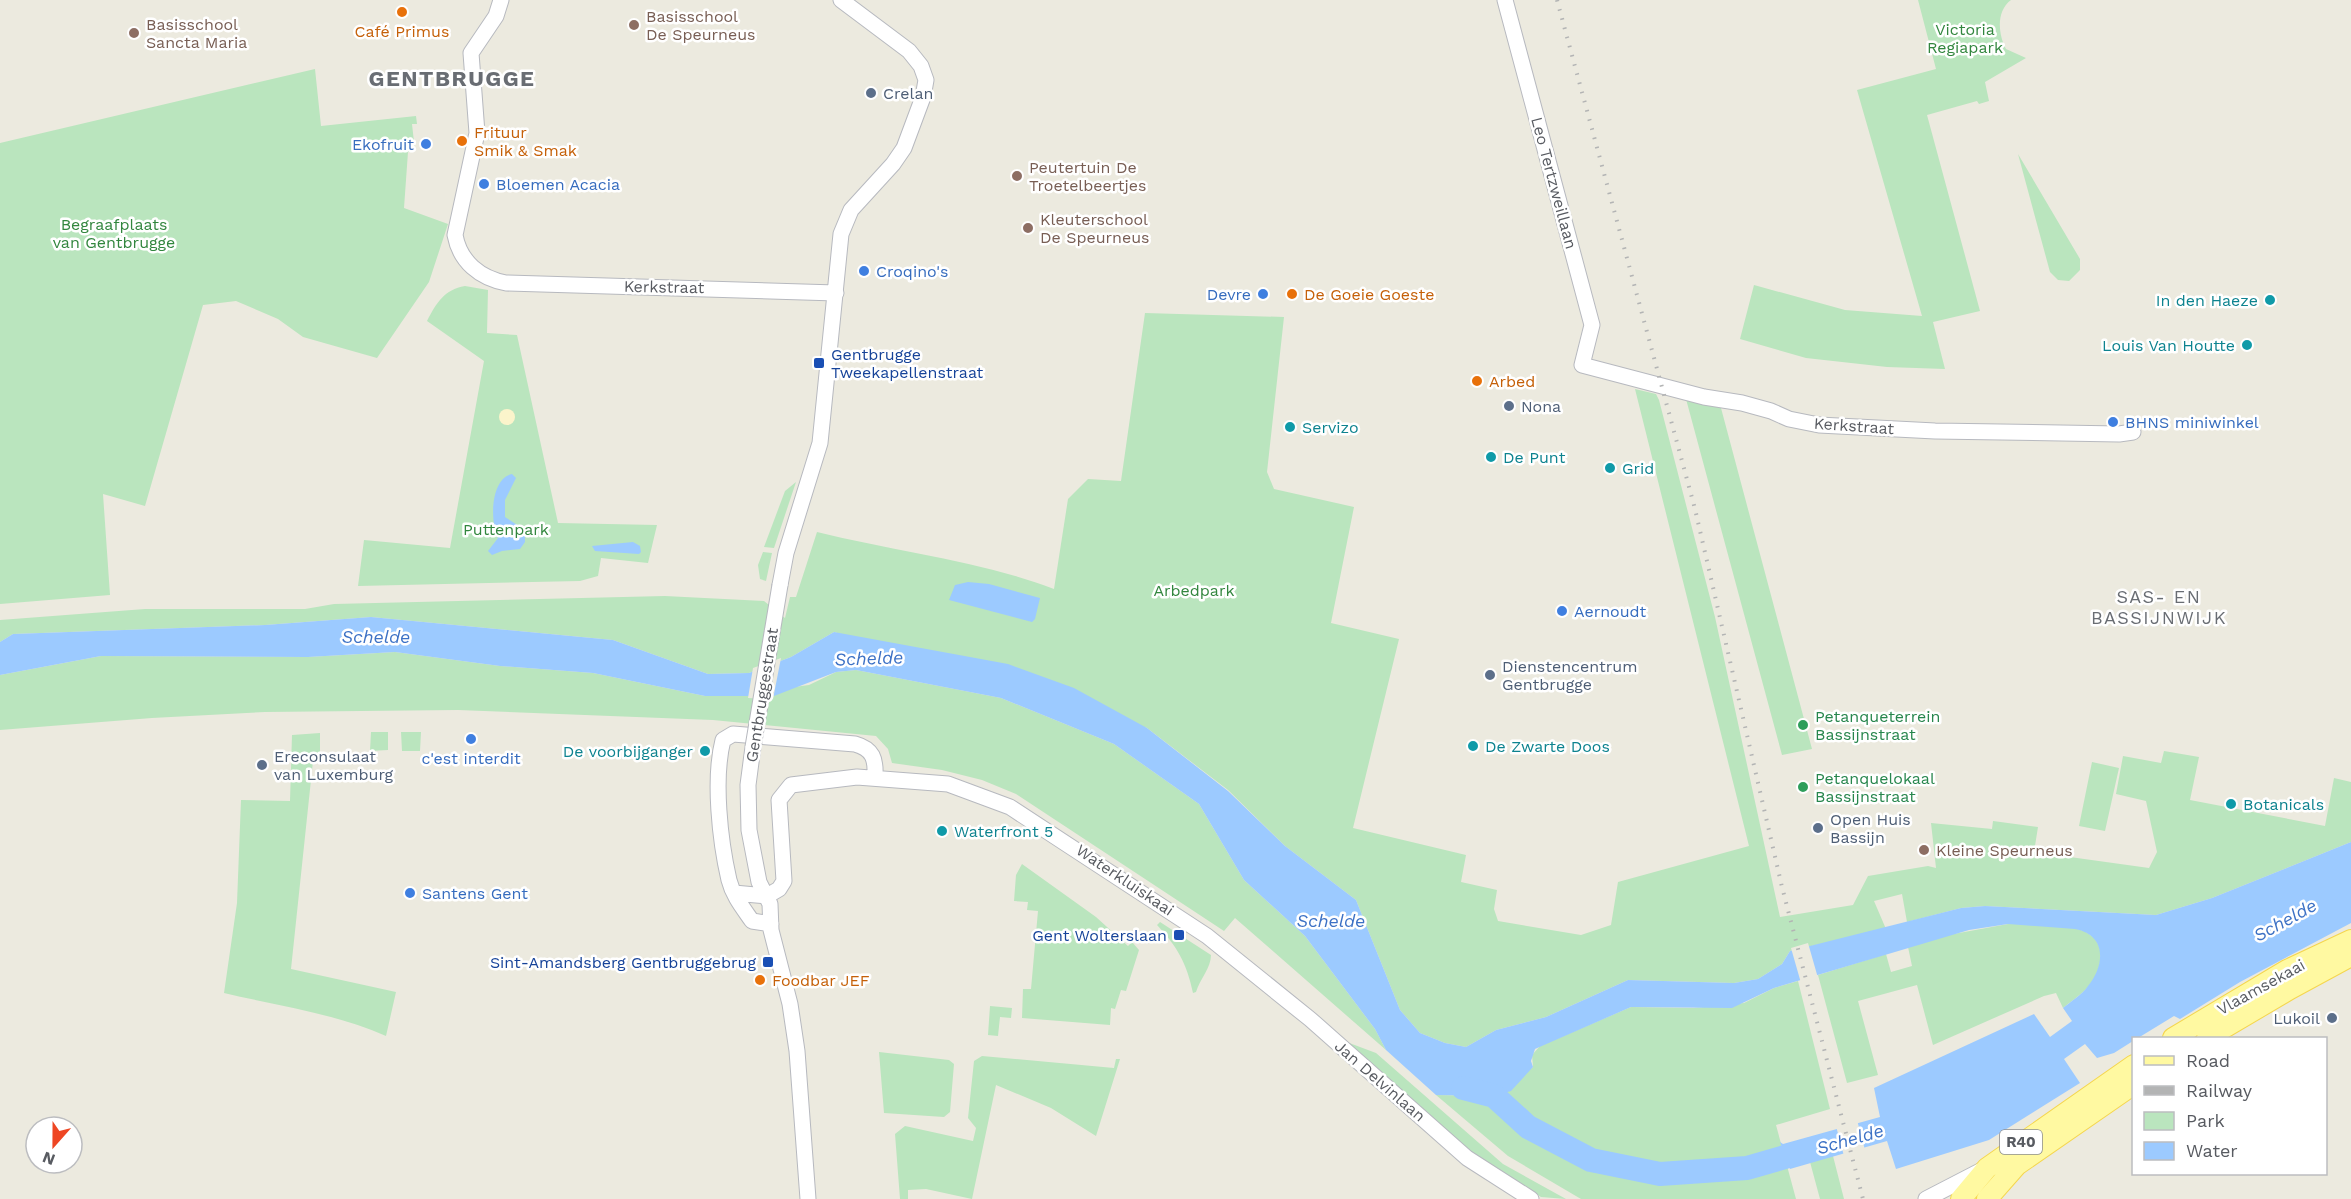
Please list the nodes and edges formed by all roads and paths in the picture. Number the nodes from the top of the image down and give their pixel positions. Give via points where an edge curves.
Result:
1 (501, 0) edge
2 (841, 0) edge
3 (1505, 0) edge
4 (836, 293) junction
5 (1582, 365) joint
6 (2133, 432) dead end
7 (875, 777) junction
8 (734, 893) junction
9 (767, 896) junction
10 (771, 924) junction
11 (2351, 940) edge
12 (1233, 956) joint
13 (2351, 956) edge
14 (2175, 1037) edge
15 (2209, 1037) edge
16 (2132, 1066) edge
17 (2132, 1085) edge
18 (1987, 1168) junction
19 (808, 1199) edge
20 (1531, 1199) edge
21 (1926, 1199) edge
22 (1961, 1199) edge
23 (1986, 1199) edge

1 - 4 street, Kerkstraat via 496,16 471,53 477,119 455,235 457,248 476,271 493,280
2 - 4 street, Gentbruggestraat via 909,51 925,75 923,97 904,148 850,210 841,234
3 - 5 street, Leo Tertzweillaan via 1592,326
4 - 9 street, Gentbruggestraat, bridge via 820,443 786,553 748,785 749,830 759,882
5 - 6 street, Kerkstraat via 1819,426
7 - 8 street, Gentbruggestraat via 872,752 855,744 733,734 723,740 719,757 722,831
7 - 9 street, Waterkluiskaai via 797,783 785,790 779,807 784,881 779,890
7 - 12 street, Waterkluiskaai via 948,784 1010,807 1118,875
8 - 9 street
8 - 10 street, Gentbruggestraat via 752,921
9 - 10 street, Gentbruggestraat
10 - 19 street, Gentbruggestraat via 796,1042
11 - 14 main road, Vlaamsekaai via 2287,970
12 - 20 street, Jan Delvinlaan via 1467,1158
13 - 15 main road, Vlaamsekaai
16 - 18 main road, R40
17 - 23 main road, R40 via 2017,1165
18 - 21 street
18 - 22 main road, R40

